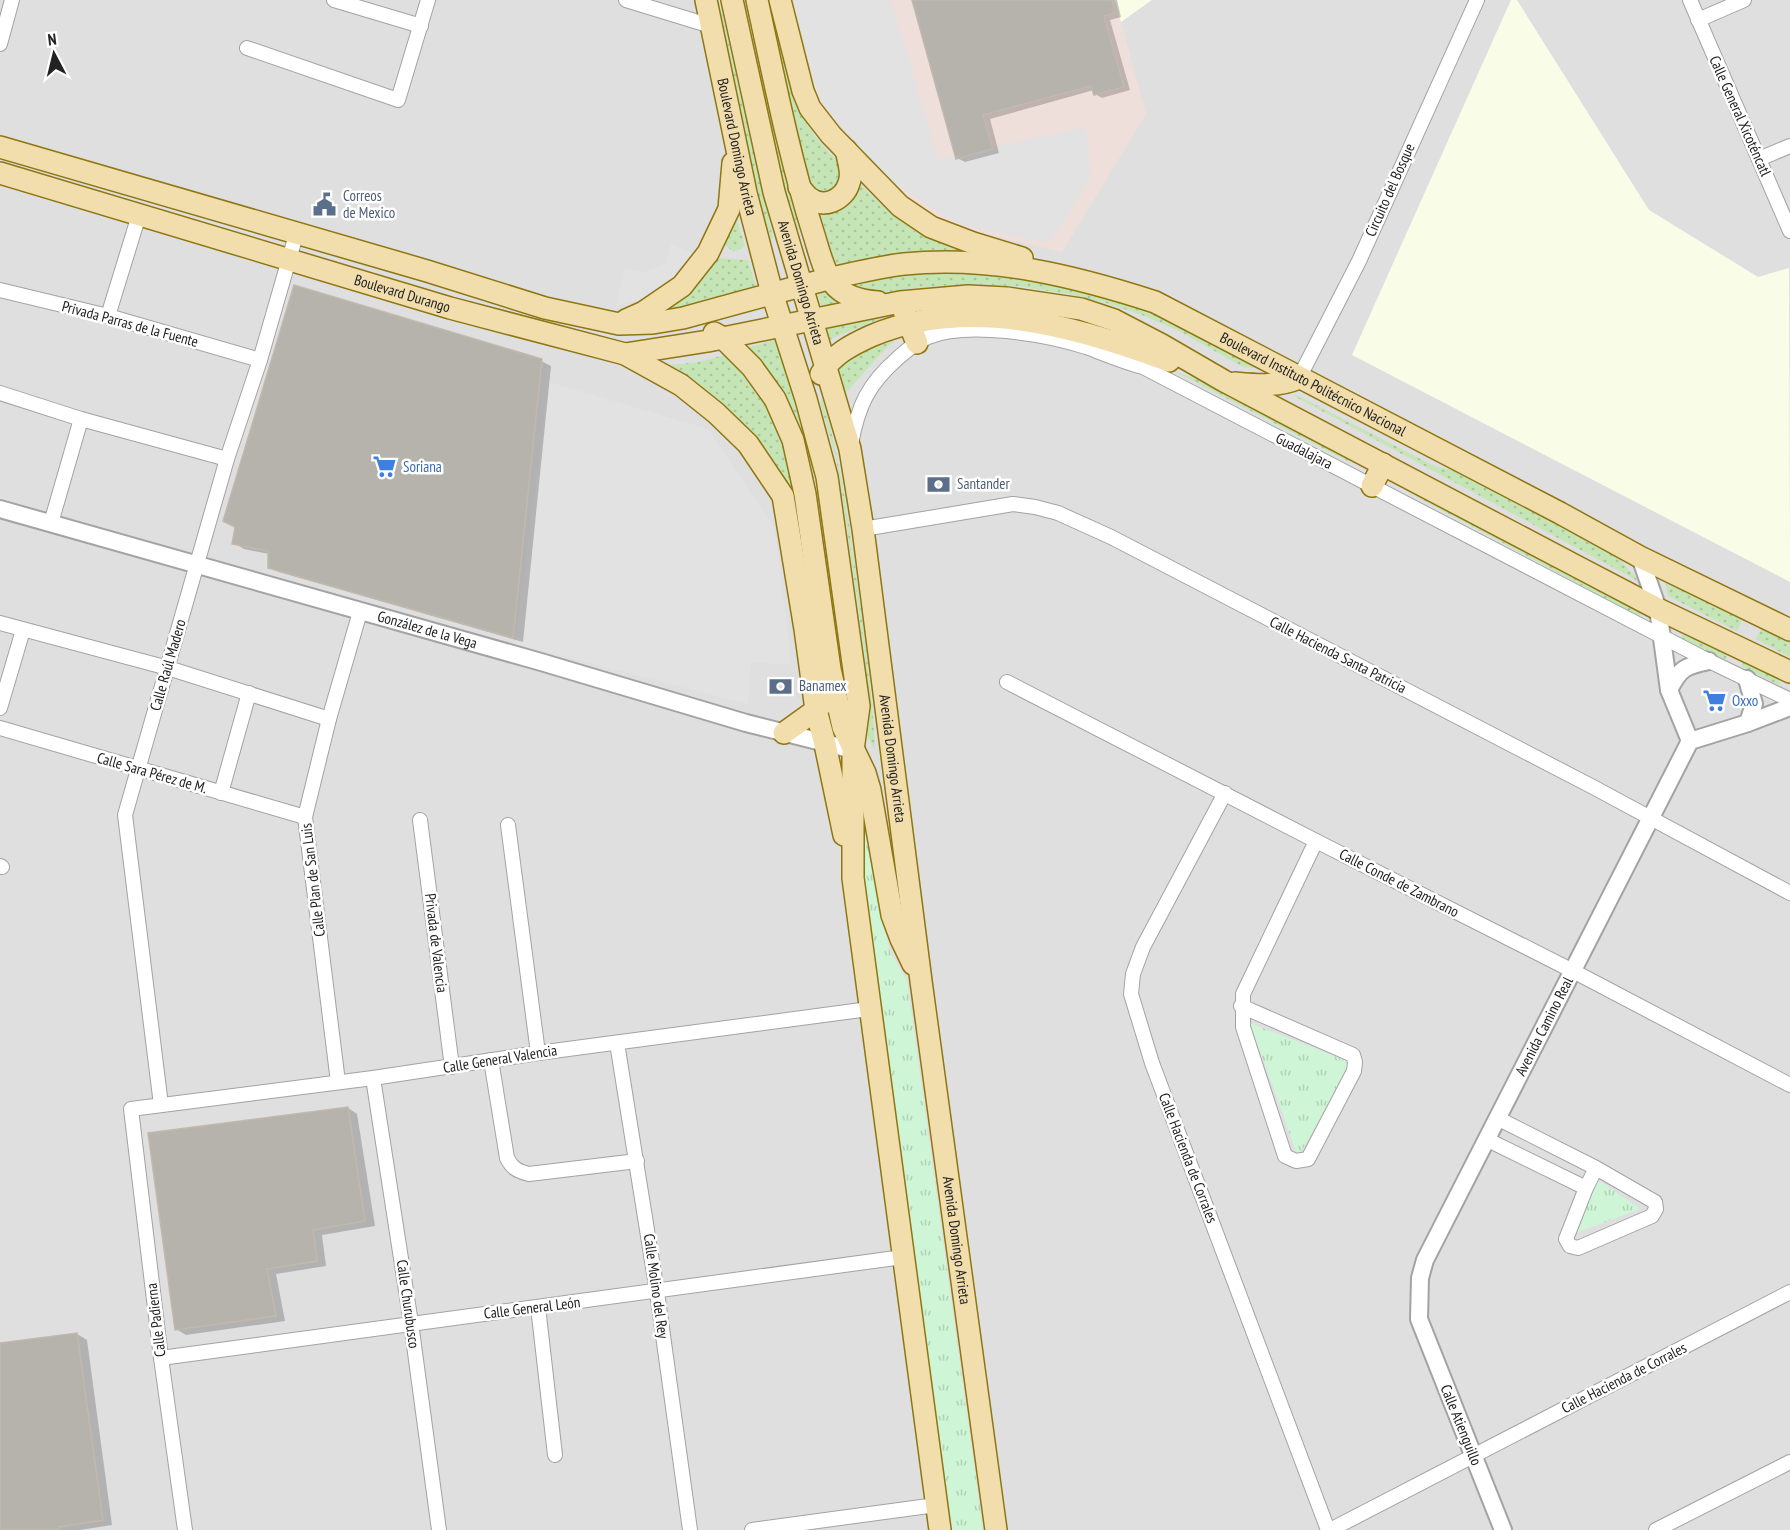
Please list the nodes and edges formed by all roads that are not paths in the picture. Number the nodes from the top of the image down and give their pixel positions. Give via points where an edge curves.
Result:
1 (12, 0) edge
2 (334, 0) edge
3 (428, 0) edge
4 (626, 0) edge
5 (706, 0) edge
6 (732, 0) edge
7 (757, 0) edge
8 (780, 0) edge
9 (1477, 0) edge
10 (1690, 0) edge
11 (1744, 0) edge
12 (1698, 20) junction
13 (421, 26) junction
14 (711, 26) junction
15 (0, 44) edge
16 (247, 48) dead end
17 (734, 132) junction
18 (1790, 146) edge
19 (0, 147) edge
20 (846, 150) junction
21 (1759, 159) junction
22 (0, 173) edge
23 (799, 186) junction
24 (139, 215) junction
25 (1790, 231) edge
26 (296, 235) junction
27 (289, 259) junction
28 (831, 279) junction
29 (1093, 282) junction
30 (802, 286) junction
31 (0, 290) edge
32 (772, 293) junction
33 (900, 303) junction
34 (108, 316) junction
35 (683, 318) junction
36 (811, 320) junction
37 (619, 324) junction
38 (783, 326) junction
39 (913, 333) junction
40 (723, 338) junction
41 (625, 354) junction
42 (1153, 356) junction
43 (260, 360) junction
44 (827, 364) junction
45 (1299, 378) junction
46 (1224, 381) junction
47 (0, 393) edge
48 (806, 399) junction
49 (81, 419) junction
50 (850, 449) junction
51 (227, 459) junction
52 (1383, 464) junction
53 (1372, 486) junction
54 (0, 509) edge
55 (51, 523) junction
56 (863, 530) junction
57 (1640, 557) junction
58 (197, 565) junction
59 (1658, 609) junction
60 (360, 612) junction
61 (0, 623) edge
62 (23, 630) junction
63 (1790, 630) edge
64 (1662, 637) junction
65 (853, 657) junction
66 (1709, 662) junction
67 (168, 668) junction
68 (1790, 672) edge
69 (1747, 679) junction
70 (1008, 682) dead end
71 (834, 688) junction
72 (1669, 690) junction
73 (249, 693) junction
74 (1790, 700) edge
75 (1790, 707) edge
76 (0, 708) edge
77 (816, 710) junction
78 (329, 719) junction
79 (1748, 723) junction
80 (0, 728) edge
81 (784, 733) junction
82 (1690, 741) junction
83 (825, 744) junction
84 (854, 750) junction
85 (137, 769) junction
86 (221, 793) junction
87 (1225, 793) junction
88 (305, 818) junction
89 (420, 820) dead end
90 (1651, 820) junction
91 (508, 825) dead end
92 (1316, 841) junction
93 (853, 878) junction
94 (1790, 893) edge
95 (1574, 971) junction
96 (921, 981) junction
97 (1242, 1006) junction
98 (869, 1009) junction
99 (617, 1043) junction
100 (538, 1053) junction
101 (491, 1060) junction
102 (452, 1067) junction
103 (373, 1078) junction
104 (338, 1082) junction
105 (1790, 1085) edge
106 (161, 1105) junction
107 (131, 1109) joint
108 (1499, 1119) junction
109 (1488, 1140) junction
110 (637, 1161) junction
111 (1596, 1168) junction
112 (1586, 1188) junction
113 (903, 1257) junction
114 (657, 1292) junction
115 (1790, 1292) edge
116 (538, 1307) junction
117 (1419, 1319) joint
118 (411, 1323) junction
119 (161, 1358) junction
120 (555, 1455) dead end
121 (1473, 1455) junction
122 (1790, 1462) edge
123 (936, 1505) junction
124 (185, 1530) edge
125 (439, 1530) edge
126 (690, 1530) edge
127 (752, 1530) edge
128 (940, 1530) edge
129 (996, 1530) edge
130 (1329, 1530) edge
131 (1503, 1530) edge
132 (1656, 1530) edge

1 - 15 street
2 - 13 street
3 - 13 street
4 - 14 street
5 - 14 main road, Boulevard Domingo Arrieta
6 - 30 main road, Avenida Domingo Arrieta via 774,192
7 - 23 main road
8 - 20 main road via 810,108
9 - 45 street, Circuito del Bosque via 1359,261
10 - 12 street, Calle General Xicoténcatl
11 - 12 street
12 - 21 street, Calle General Xicoténcatl
13 - 16 street via 398,100
14 - 17 main road, Boulevard Domingo Arrieta
17 - 32 main road, Boulevard Domingo Arrieta
17 - 37 main road via 729,209 708,253 682,286
18 - 21 street
19 - 26 main road, Boulevard Durango
20 - 23 main road via 850,182 843,196 833,202 818,202
20 - 29 main road via 900,206 931,227
21 - 25 street, Calle General Xicoténcatl
22 - 24 main road, Boulevard Durango
23 - 28 main road
24 - 27 main road, Boulevard Durango
24 - 34 street
26 - 27 street, Calle Raúl Madero
26 - 37 main road, Boulevard Durango via 545,308
27 - 41 main road, Boulevard Durango via 450,308
27 - 43 street, Calle Raúl Madero
28 - 29 main road, Boulevard Instituto Politécnico Nacional via 905,264 957,262 1002,265
28 - 30 main road, Boulevard Instituto Politécnico Nacional
28 - 33 main road via 842,291 862,301
29 - 45 main road, Boulevard Instituto Politécnico Nacional via 1155,302
30 - 32 main road, Boulevard Durango
30 - 36 main road, Avenida Domingo Arrieta
31 - 34 street, Privada Parras de la Fuente
32 - 35 main road, Boulevard Durango
32 - 38 main road, Avenida Domingo Arrieta
33 - 36 main road
33 - 39 main road
33 - 42 main road via 968,296 1053,303 1114,320
34 - 43 street, Privada Parras de la Fuente
35 - 37 main road, Boulevard Durango
35 - 40 main road
36 - 38 main road, Boulevard Durango
36 - 44 main road, Avenida Domingo Arrieta
38 - 40 main road, Boulevard Durango
38 - 48 main road, Avenida Domingo Arrieta
39 - 42 main road via 945,317 977,316 1041,323
39 - 44 main road via 886,330 851,345
39 - 50 street via 866,393 858,410
40 - 41 main road, Boulevard Durango
40 - 71 main road via 752,367 775,399 793,440 806,494
41 - 77 main road via 681,385 716,413 748,444 783,496
42 - 46 main road
42 - 53 street, Guadalajara
43 - 51 street, Calle Raúl Madero
44 - 48 main road
44 - 50 main road, Avenida Domingo Arrieta
45 - 46 main road via 1269,386
45 - 57 main road, Boulevard Instituto Politécnico Nacional
46 - 52 main road
47 - 49 street
48 - 65 main road, Avenida Domingo Arrieta via 827,477
49 - 51 street
49 - 55 street
50 - 56 main road, Avenida Domingo Arrieta
51 - 58 street, Calle Raúl Madero
52 - 53 main road
52 - 59 main road
53 - 64 street, Guadalajara
54 - 55 street, González de la Vega
55 - 58 street, González de la Vega
56 - 90 street, Calle Hacienda Santa Patricia via 1012,504 1058,513
56 - 96 main road, Avenida Domingo Arrieta
57 - 59 street
57 - 63 main road, Boulevard Instituto Politécnico Nacional
58 - 60 street, González de la Vega
58 - 67 street, Calle Raúl Madero
59 - 64 street
59 - 68 main road
60 - 78 street, Calle Plan de San Luis
60 - 81 street, González de la Vega
61 - 62 street
62 - 67 street
62 - 76 street
64 - 66 street, Guadalajara
64 - 72 street
65 - 71 main road
65 - 84 main road, Avenida Domingo Arrieta via 859,706
66 - 69 street, Guadalajara
66 - 72 street via 1691,664 1678,672
67 - 73 street
67 - 85 street, Calle Raúl Madero
69 - 74 street, Guadalajara
69 - 79 street via 1754,704
70 - 87 street, Calle Conde de Zambrano
71 - 77 main road
71 - 84 main road via 843,727
72 - 82 street
73 - 78 street
73 - 86 street
75 - 79 street
77 - 81 main road
77 - 83 main road
78 - 88 street, Calle Plan de San Luis
79 - 82 street
80 - 85 street, Calle Sara Pérez de M.
81 - 83 street, González de la Vega
82 - 90 street, Avenida Camino Real
83 - 84 street, González de la Vega
83 - 93 main road
84 - 93 main road, Avenida Domingo Arrieta
84 - 96 main road via 870,790 892,915
85 - 86 street, Calle Sara Pérez de M.
85 - 106 street, Calle Raúl Madero via 125,815
86 - 88 street, Calle Sara Pérez de M.
87 - 92 street, Calle Conde de Zambrano
87 - 130 street, Calle Hacienda de Corrales via 1143,947 1133,974 1131,994 1167,1102
88 - 104 street, Calle Plan de San Luis
89 - 102 street, Privada de Valencia
90 - 94 street, Calle Hacienda Santa Patricia
90 - 95 street, Avenida Camino Real
91 - 100 street
92 - 95 street, Calle Conde de Zambrano
92 - 97 street via 1243,993
93 - 98 main road, Avenida Domingo Arrieta
95 - 105 street, Calle Conde de Zambrano
95 - 108 street, Avenida Camino Real
96 - 129 main road, Avenida Domingo Arrieta
97 - 97 street via 1243,1028 1286,1156 1296,1161 1308,1159 1354,1071 1353,1055
98 - 99 street, Calle General Valencia
98 - 113 main road, Avenida Domingo Arrieta
99 - 100 street, Calle General Valencia
99 - 110 street, Calle Molino del Rey
100 - 101 street, Calle General Valencia
101 - 102 street, Calle General Valencia
101 - 110 street via 507,1158 512,1167 529,1174
102 - 103 street, Calle General Valencia
103 - 104 street, Calle General Valencia
103 - 118 street, Calle Churubusco
104 - 106 street, Calle General Valencia
106 - 107 street, Calle General Valencia
107 - 119 street, Calle Padierna
108 - 109 street, Avenida Camino Real
108 - 111 street
109 - 112 street
109 - 117 street, Avenida Camino Real via 1425,1260 1420,1278
110 - 114 street, Calle Molino del Rey
111 - 112 street
111 - 112 street via 1655,1202 1656,1209 1652,1216 1578,1248 1570,1246 1566,1239
113 - 114 street, Calle General León
113 - 123 main road, Avenida Domingo Arrieta
114 - 116 street, Calle General León
114 - 126 street, Calle Molino del Rey
115 - 121 street, Calle Hacienda de Corrales
116 - 118 street, Calle General León
116 - 120 street
117 - 121 street, Calle Atienguillo
118 - 119 street, Calle General León
118 - 125 street, Calle Churubusco
119 - 124 street, Calle Padierna
121 - 130 street, Calle Hacienda de Corrales
121 - 131 street, Calle Atienguillo
122 - 132 street
123 - 127 street
123 - 128 main road, Avenida Domingo Arrieta

